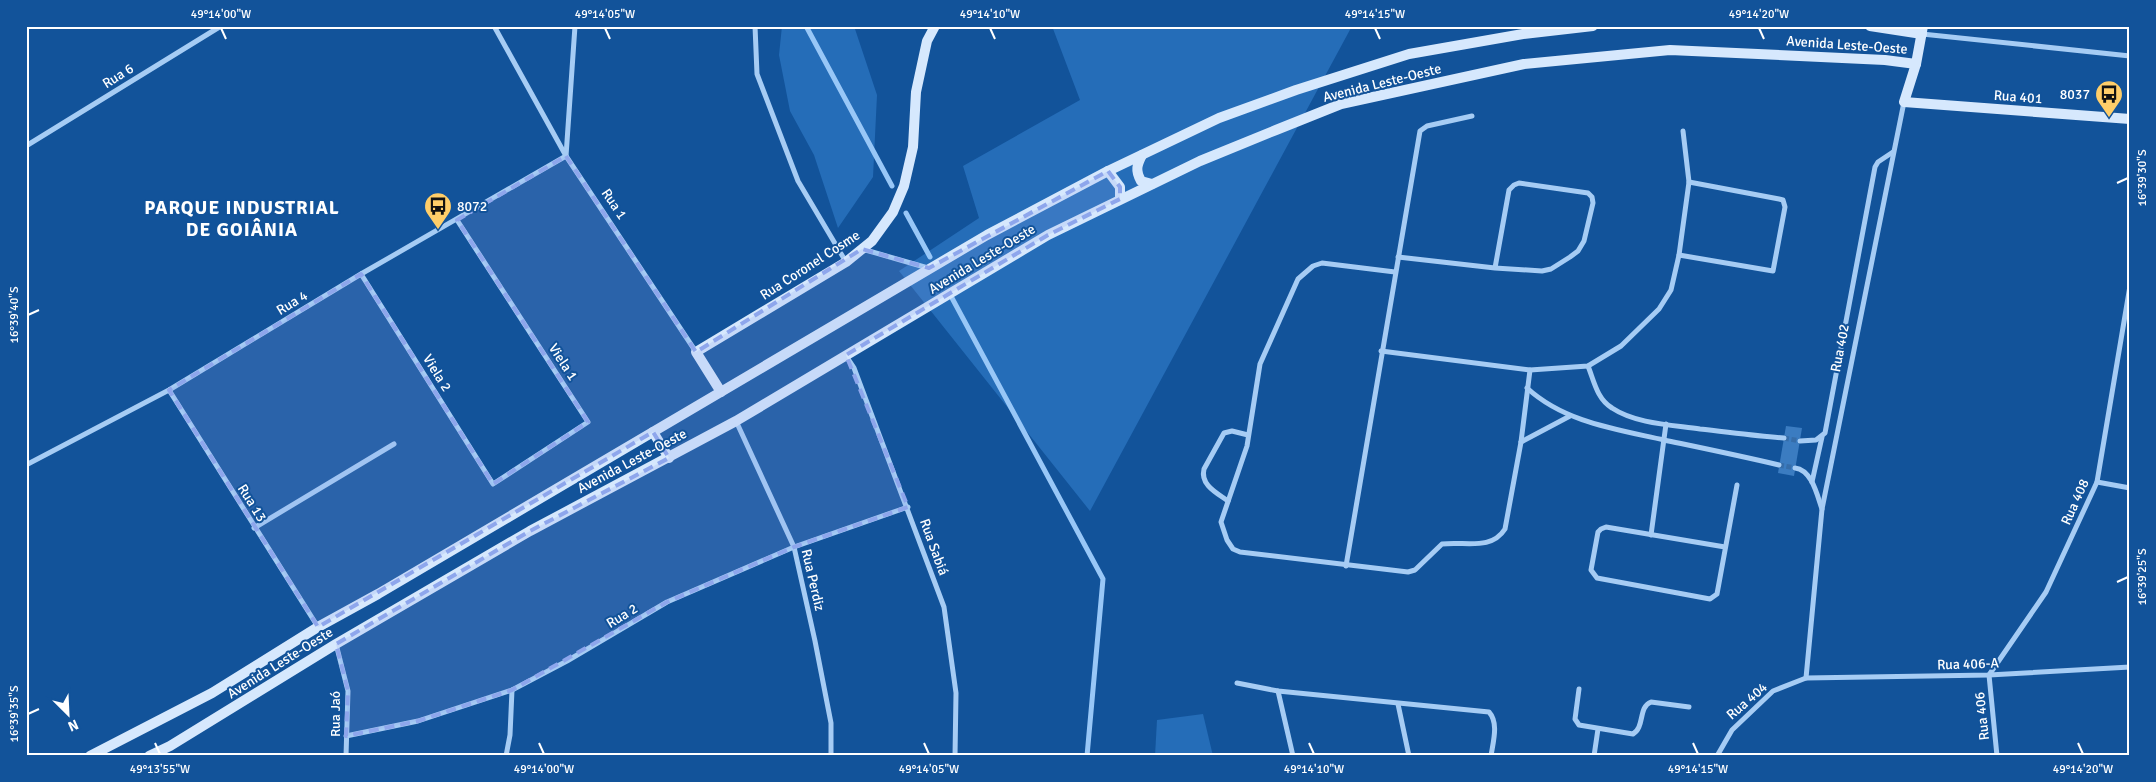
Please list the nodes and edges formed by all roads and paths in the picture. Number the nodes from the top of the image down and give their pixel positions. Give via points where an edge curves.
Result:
1 (221, 26) edge
2 (494, 26) edge
3 (575, 26) edge
4 (755, 26) edge
5 (935, 26) edge
6 (1593, 26) edge
7 (1870, 26) edge
8 (1923, 30) edge
9 (2130, 56) edge
10 (1916, 64) junction
11 (1904, 102) junction
12 (1472, 116) dead end
13 (2130, 120) edge
14 (1683, 131) dead end
15 (26, 146) edge
16 (1894, 152) junction
17 (1142, 155) junction
18 (566, 156) junction
19 (1108, 170) junction
20 (1689, 182) junction
21 (1152, 184) junction
22 (1120, 199) junction
23 (457, 220) junction
24 (862, 249) junction
25 (1679, 255) junction
26 (1398, 257) junction
27 (846, 262) junction
28 (929, 268) junction
29 (1494, 268) junction
30 (1395, 272) junction
31 (361, 274) junction
32 (2130, 286) edge
33 (1382, 350) junction
34 (696, 352) junction
35 (846, 356) junction
36 (1588, 366) junction
37 (1530, 370) junction
38 (1527, 388) junction
39 (169, 390) junction
40 (721, 392) junction
41 (1570, 416) junction
42 (736, 421) junction
43 (1666, 424) junction
44 (653, 432) junction
45 (1248, 435) junction
46 (1822, 436) junction
47 (1784, 438) tunnel mouth
48 (1664, 440) junction
49 (1800, 441) tunnel mouth
50 (1521, 442) junction
51 (394, 444) dead end
52 (669, 458) junction
53 (26, 465) edge
54 (1779, 465) tunnel mouth
55 (1795, 468) tunnel mouth
56 (2097, 482) junction
57 (1812, 483) junction
58 (493, 484) joint
59 (1736, 485) dead end
60 (2130, 488) edge
61 (1228, 501) junction
62 (908, 507) junction
63 (1822, 508) junction
64 (254, 528) junction
65 (1651, 535) junction
66 (794, 547) junction
67 (1725, 547) junction
68 (1346, 566) junction
69 (318, 627) junction
70 (336, 644) junction
71 (2130, 667) edge
72 (1989, 675) junction
73 (1806, 678) junction
74 (1237, 683) dead end
75 (1579, 689) dead end
76 (512, 690) junction
77 (1278, 691) junction
78 (1398, 704) junction
79 (1690, 707) dead end
80 (1598, 730) junction
81 (346, 736) junction
82 (90, 756) edge
83 (149, 756) edge
84 (346, 756) edge
85 (506, 756) edge
86 (831, 756) edge
87 (956, 756) edge
88 (1293, 756) edge
89 (1409, 756) edge
90 (1491, 756) edge
91 (1594, 756) edge
92 (1717, 756) edge
93 (1997, 756) edge

1 - 15 street, Rua 6
2 - 18 street, Rua 1
3 - 18 street
4 - 27 street via 757,74 798,181
5 - 24 main road, Rua Coronel Cosme via 927,41 916,92 913,147 904,186 894,212
6 - 17 main road, Avenida Leste-Oeste via 1523,34 1409,54 1219,118
7 - 8 main road, Avenida Leste-Oeste
8 - 9 street
8 - 10 main road, Rua 402
10 - 11 main road, Rua 402
10 - 21 main road, Avenida Leste-Oeste via 1670,50 1524,64 1341,104
11 - 13 main road, Rua 401
11 - 16 street, Rua 402
12 - 26 street via 1427,126 1420,131
14 - 20 street
16 - 46 street via 1875,167
16 - 63 street, Rua 402
17 - 19 main road, Avenida Leste-Oeste
17 - 21 main road via 1136,167 1137,174 1141,181
18 - 23 street, Rua 4
18 - 34 street, Rua 1
19 - 22 main road via 1120,187
19 - 28 main road, Avenida Leste-Oeste
20 - 25 street
20 - 25 street via 1779,198 1785,207 1773,271
21 - 22 main road, Avenida Leste-Oeste
22 - 35 main road, Avenida Leste-Oeste via 1048,235
23 - 31 street, Rua 4
23 - 58 street, Viela 1 via 588,422
24 - 27 main road, Rua Coronel Cosme
24 - 28 street
25 - 36 street via 1671,290 1659,309 1621,346
26 - 29 street
26 - 30 street
27 - 34 main road, Rua Coronel Cosme
28 - 40 main road, Avenida Leste-Oeste
29 - 29 street via 1542,271 1570,257 1584,241 1592,197 1588,193 1519,183 1514,185 1509,190
30 - 33 street
30 - 45 street via 1322,263 1298,279 1260,364
31 - 39 street, Rua 4
31 - 58 street, Viela 2
32 - 56 street, Rua 408
33 - 37 street
33 - 68 street
34 - 40 main road, Rua 1
35 - 42 main road, Avenida Leste-Oeste
35 - 62 street, Rua Sabiá via 854,368
36 - 37 street
36 - 43 street via 1599,394 1612,409 1634,418
37 - 38 street
38 - 41 street via 1546,404
38 - 50 street
39 - 53 street, Rua 4
39 - 64 street, Rua 13
40 - 44 main road, Avenida Leste-Oeste
41 - 48 street
41 - 50 street
42 - 52 main road, Avenida Leste-Oeste
42 - 66 street, Rua Perdiz
43 - 47 street
43 - 48 street
44 - 52 main road
44 - 69 main road, Avenida Leste-Oeste
45 - 61 street
45 - 61 street via 1232,431 1224,433 1202,474 1204,483
46 - 49 street via 1816,440
46 - 57 street
48 - 54 street
48 - 65 street
50 - 68 street via 1505,529 1500,537 1487,544 1442,544 1412,572
51 - 64 street
52 - 70 main road, Avenida Leste-Oeste via 530,531
55 - 57 street via 1805,472
56 - 60 street
56 - 72 street, Rua 408 via 2046,592
57 - 63 street
59 - 67 street
61 - 68 street via 1220,522 1227,540 1240,552
62 - 66 street, Rua 2
62 - 87 street, Rua Sabiá via 944,607 956,693
63 - 73 street, Rua 402
64 - 69 street, Rua 13
65 - 67 street
65 - 67 street via 1606,527 1601,529 1591,570 1594,576 1710,599 1717,594
66 - 76 street, Rua 2 via 667,602
66 - 86 street, Rua Perdiz via 831,723
69 - 82 main road, Avenida Leste-Oeste via 212,693
70 - 81 street, Rua Jaó via 348,691
70 - 83 main road, Avenida Leste-Oeste
71 - 72 street, Rua 406-A
72 - 73 street, Rua 406-A
72 - 93 street, Rua 406
73 - 92 street, Rua 404 via 1773,691 1732,730
74 - 77 street
75 - 80 street via 1575,718 1579,725
76 - 81 street, Rua 2 via 418,721
76 - 85 street
77 - 78 street
77 - 88 street
78 - 89 street
78 - 90 street via 1489,712 1495,724
79 - 80 street via 1651,702 1645,707 1640,728 1633,734
80 - 91 street
81 - 84 street, Rua Jaó

